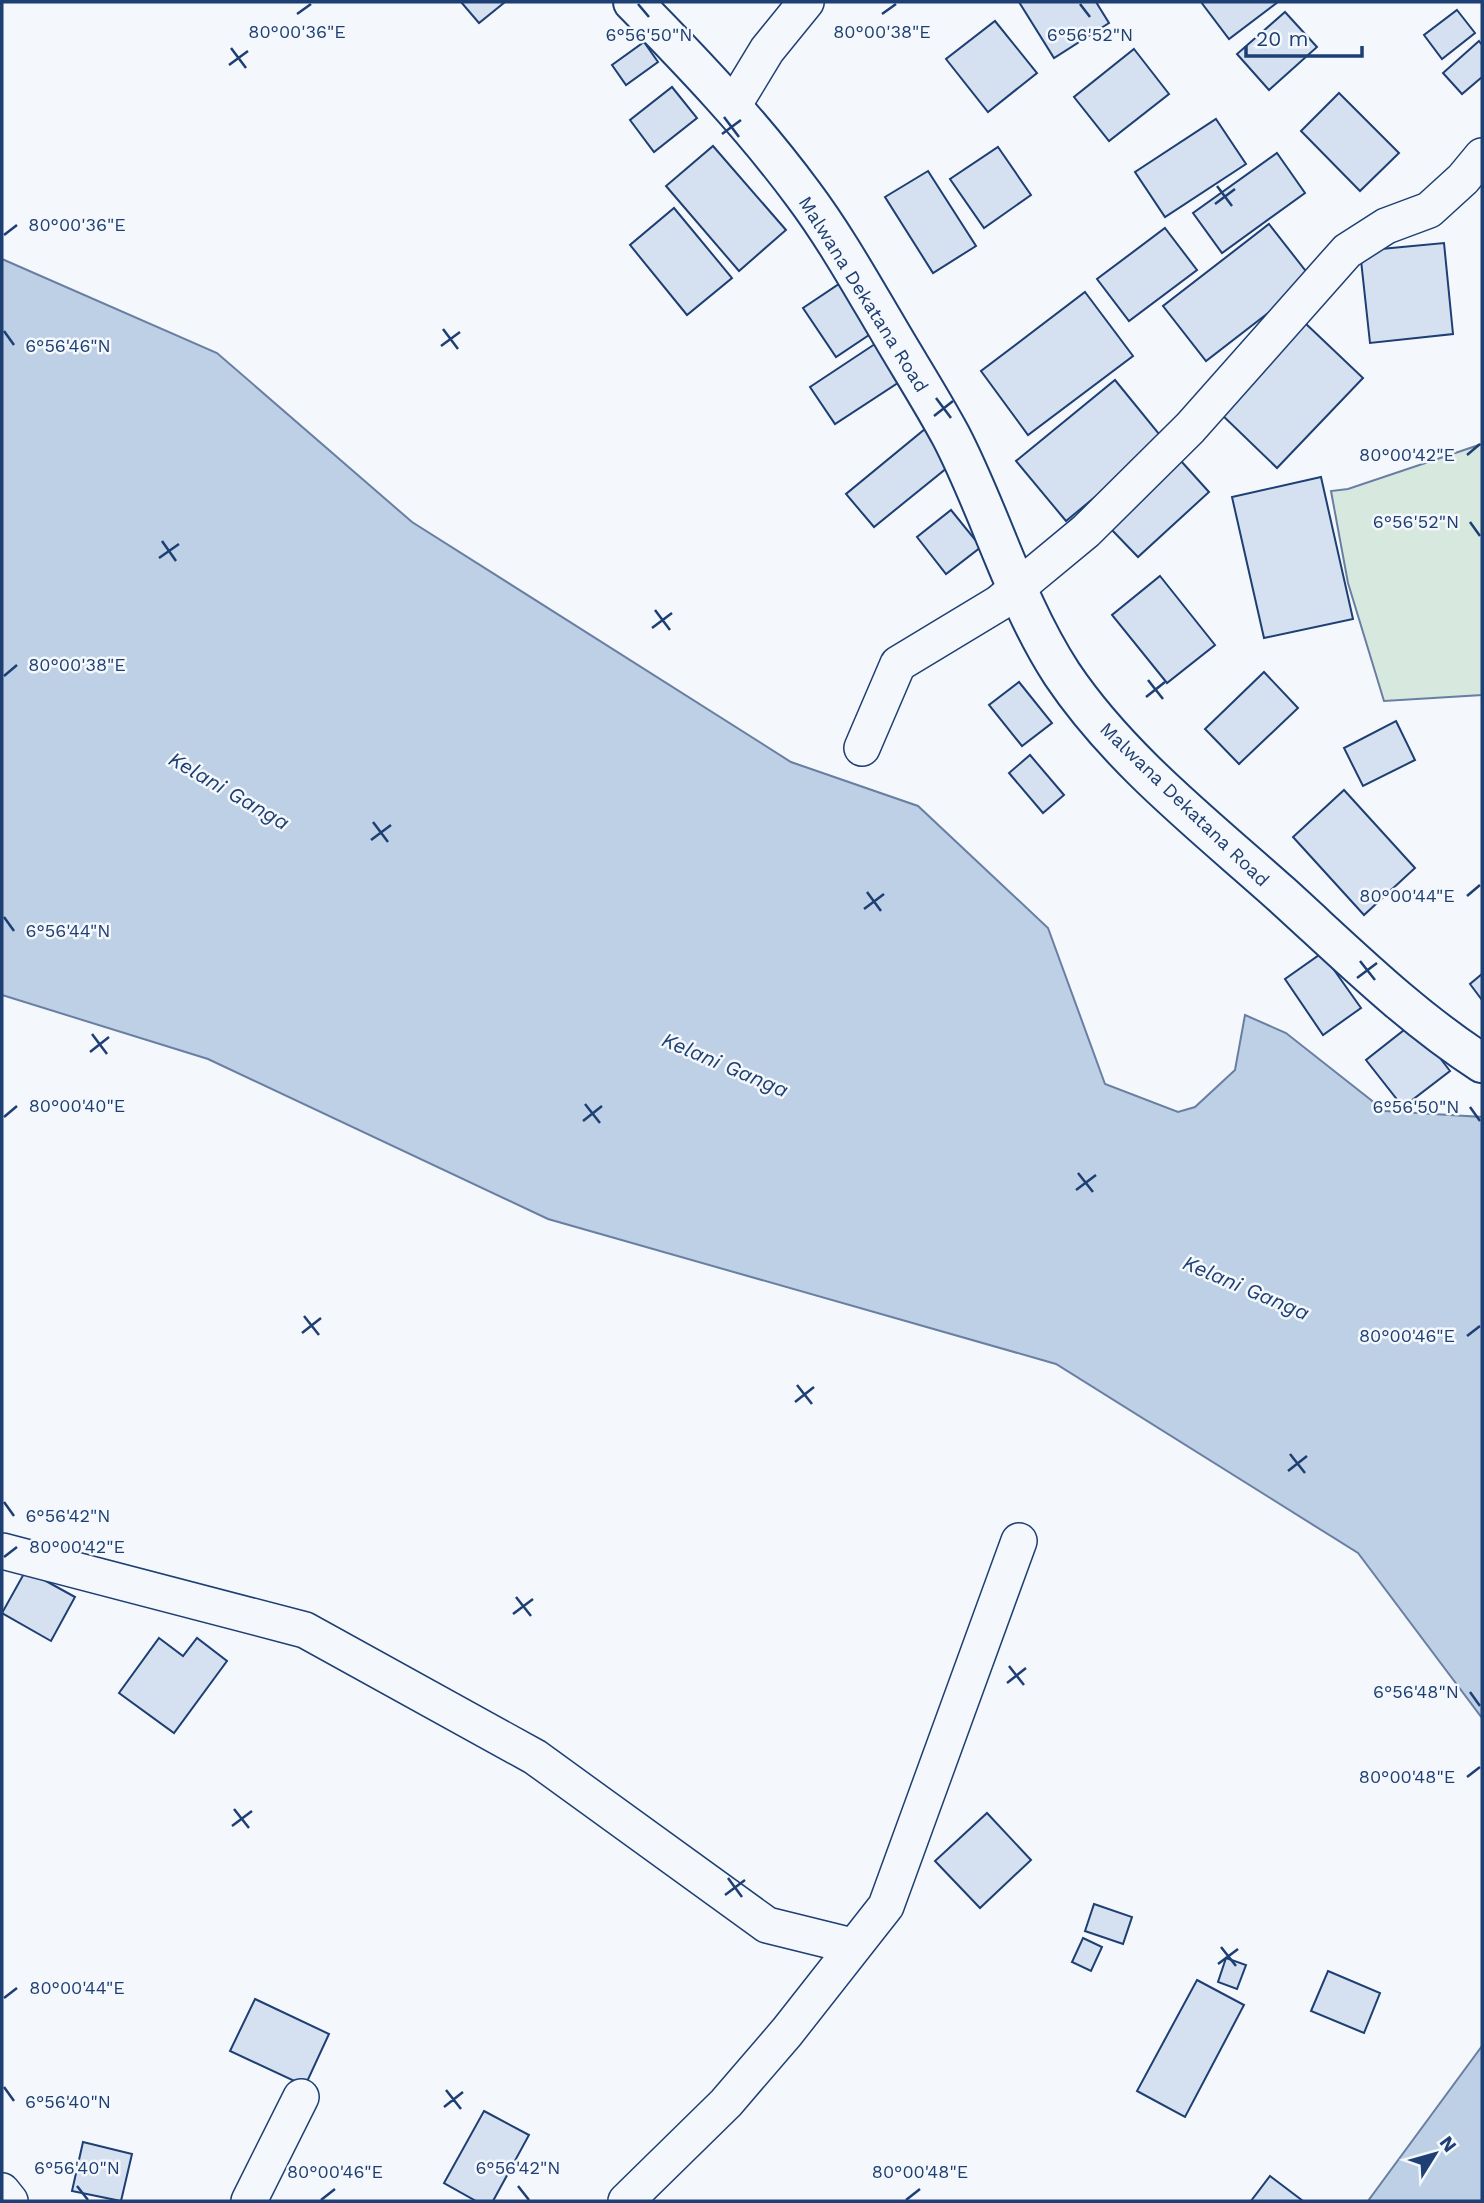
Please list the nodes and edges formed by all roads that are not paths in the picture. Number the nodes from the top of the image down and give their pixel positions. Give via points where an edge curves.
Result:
1 (633, 2) edge
2 (806, 2) edge
3 (733, 106) junction
4 (1482, 156) edge
5 (1016, 588) junction
6 (862, 748) dead end
7 (1482, 1063) edge
8 (1019, 1541) dead end
9 (2, 1551) edge
10 (852, 1946) junction
11 (301, 2097) dead end
12 (2, 2191) edge
13 (10, 2201) edge
14 (249, 2201) edge
15 (626, 2201) edge

1 - 3 main road, Malwana Dekatana Road
2 - 3 street via 766,50
3 - 5 main road, Malwana Dekatana Road via 804,195 855,271 950,435
4 - 5 street via 1429,210 1386,226 1347,251 1190,428 1086,531
5 - 6 street via 898,664
5 - 7 main road, Malwana Dekatana Road via 1061,672 1094,717 1170,794 1372,977 1446,1040
8 - 10 street via 886,1906
9 - 10 street via 305,1630 535,1757 767,1925
10 - 15 street via 726,2103
11 - 14 street
12 - 13 street

